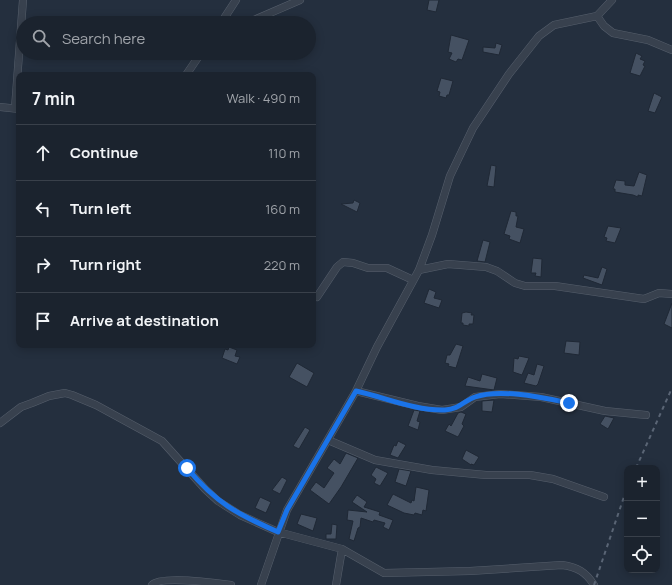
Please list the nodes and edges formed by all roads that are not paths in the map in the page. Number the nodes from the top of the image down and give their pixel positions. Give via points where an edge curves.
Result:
1 (22, 0) edge
2 (236, 0) edge
3 (300, 0) edge
4 (612, 0) edge
5 (21, 16) edge
6 (226, 16) edge
7 (263, 16) edge
8 (597, 16) junction
9 (672, 50) edge
10 (19, 60) edge
11 (196, 60) edge
12 (19, 72) edge
13 (188, 72) edge
14 (0, 107) edge
15 (16, 109) edge
16 (419, 270) junction
17 (413, 280) junction
18 (672, 294) edge
19 (317, 297) dead end
20 (356, 391) junction
21 (646, 415) dead end
22 (0, 423) edge
23 (328, 440) junction
24 (604, 497) dead end
25 (278, 532) junction
26 (342, 549) junction
27 (152, 585) edge
28 (231, 585) edge
29 (261, 585) edge
30 (336, 585) edge
31 (594, 585) edge

1 - 5 street
2 - 6 street
3 - 7 street
4 - 8 street
8 - 9 street via 613,33 648,40
8 - 16 street via 564,22 547,29 509,74 462,149 450,176
10 - 12 street
11 - 13 street
14 - 15 street
16 - 17 street
16 - 18 street via 448,264 486,267 524,286 555,286 644,299 659,293
17 - 19 street via 387,268 368,268 344,262 337,267
17 - 20 street
20 - 21 street via 442,410 461,407 475,397 500,394 541,397 606,411
20 - 23 street
22 - 25 street via 21,407 65,393 72,395 162,441 204,490 218,501 246,518
23 - 24 street via 375,460 428,470 486,475 530,475 553,479
23 - 25 street via 290,504
25 - 26 street
25 - 29 street
26 - 30 street
26 - 31 street via 378,570 391,574 562,565 581,570
27 - 28 street via 156,581 183,581

